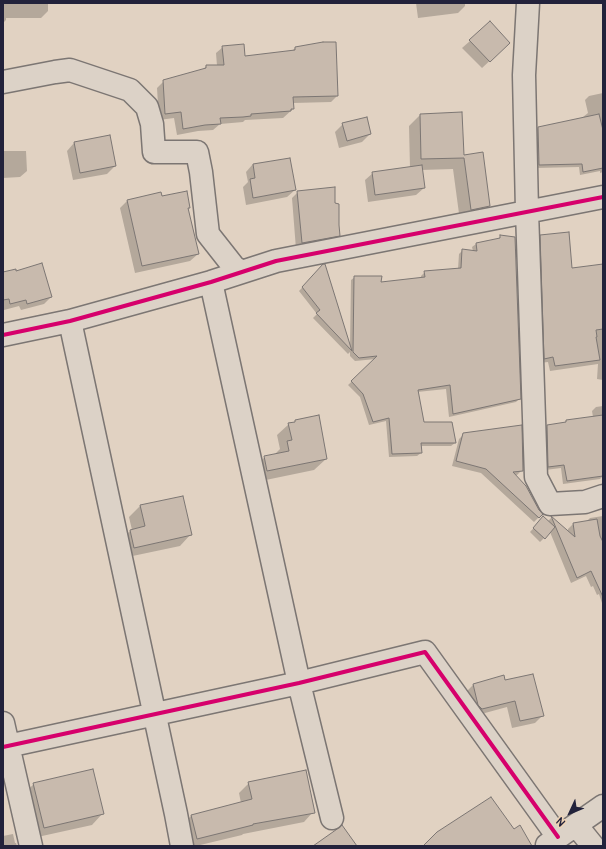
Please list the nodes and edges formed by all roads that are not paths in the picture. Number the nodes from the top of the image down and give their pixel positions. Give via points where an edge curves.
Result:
1 (528, 3) edge
2 (3, 82) edge
3 (603, 197) edge
4 (527, 212) junction
5 (242, 272) junction
6 (211, 282) junction
7 (70, 321) junction
8 (3, 335) edge
9 (603, 496) edge
10 (299, 683) junction
11 (154, 715) junction
12 (3, 723) edge
13 (6, 747) edge
14 (603, 806) edge
15 (332, 818) dead end
16 (576, 825) junction
17 (552, 842) edge
18 (31, 846) edge
19 (182, 846) edge
20 (592, 846) edge

1 - 4 street via 524,75
2 - 5 street via 70,70 130,90 147,107 152,124 154,152 197,152 208,234 234,267
3 - 4 street
4 - 5 street via 276,261
4 - 9 street via 536,477 550,504 585,502
5 - 6 street
6 - 7 street
6 - 10 street
7 - 8 street
7 - 11 street
10 - 11 street
10 - 15 street
10 - 17 street via 425,652
11 - 13 street
11 - 19 street
12 - 13 street
13 - 18 street
14 - 16 street
16 - 17 street
16 - 20 street

